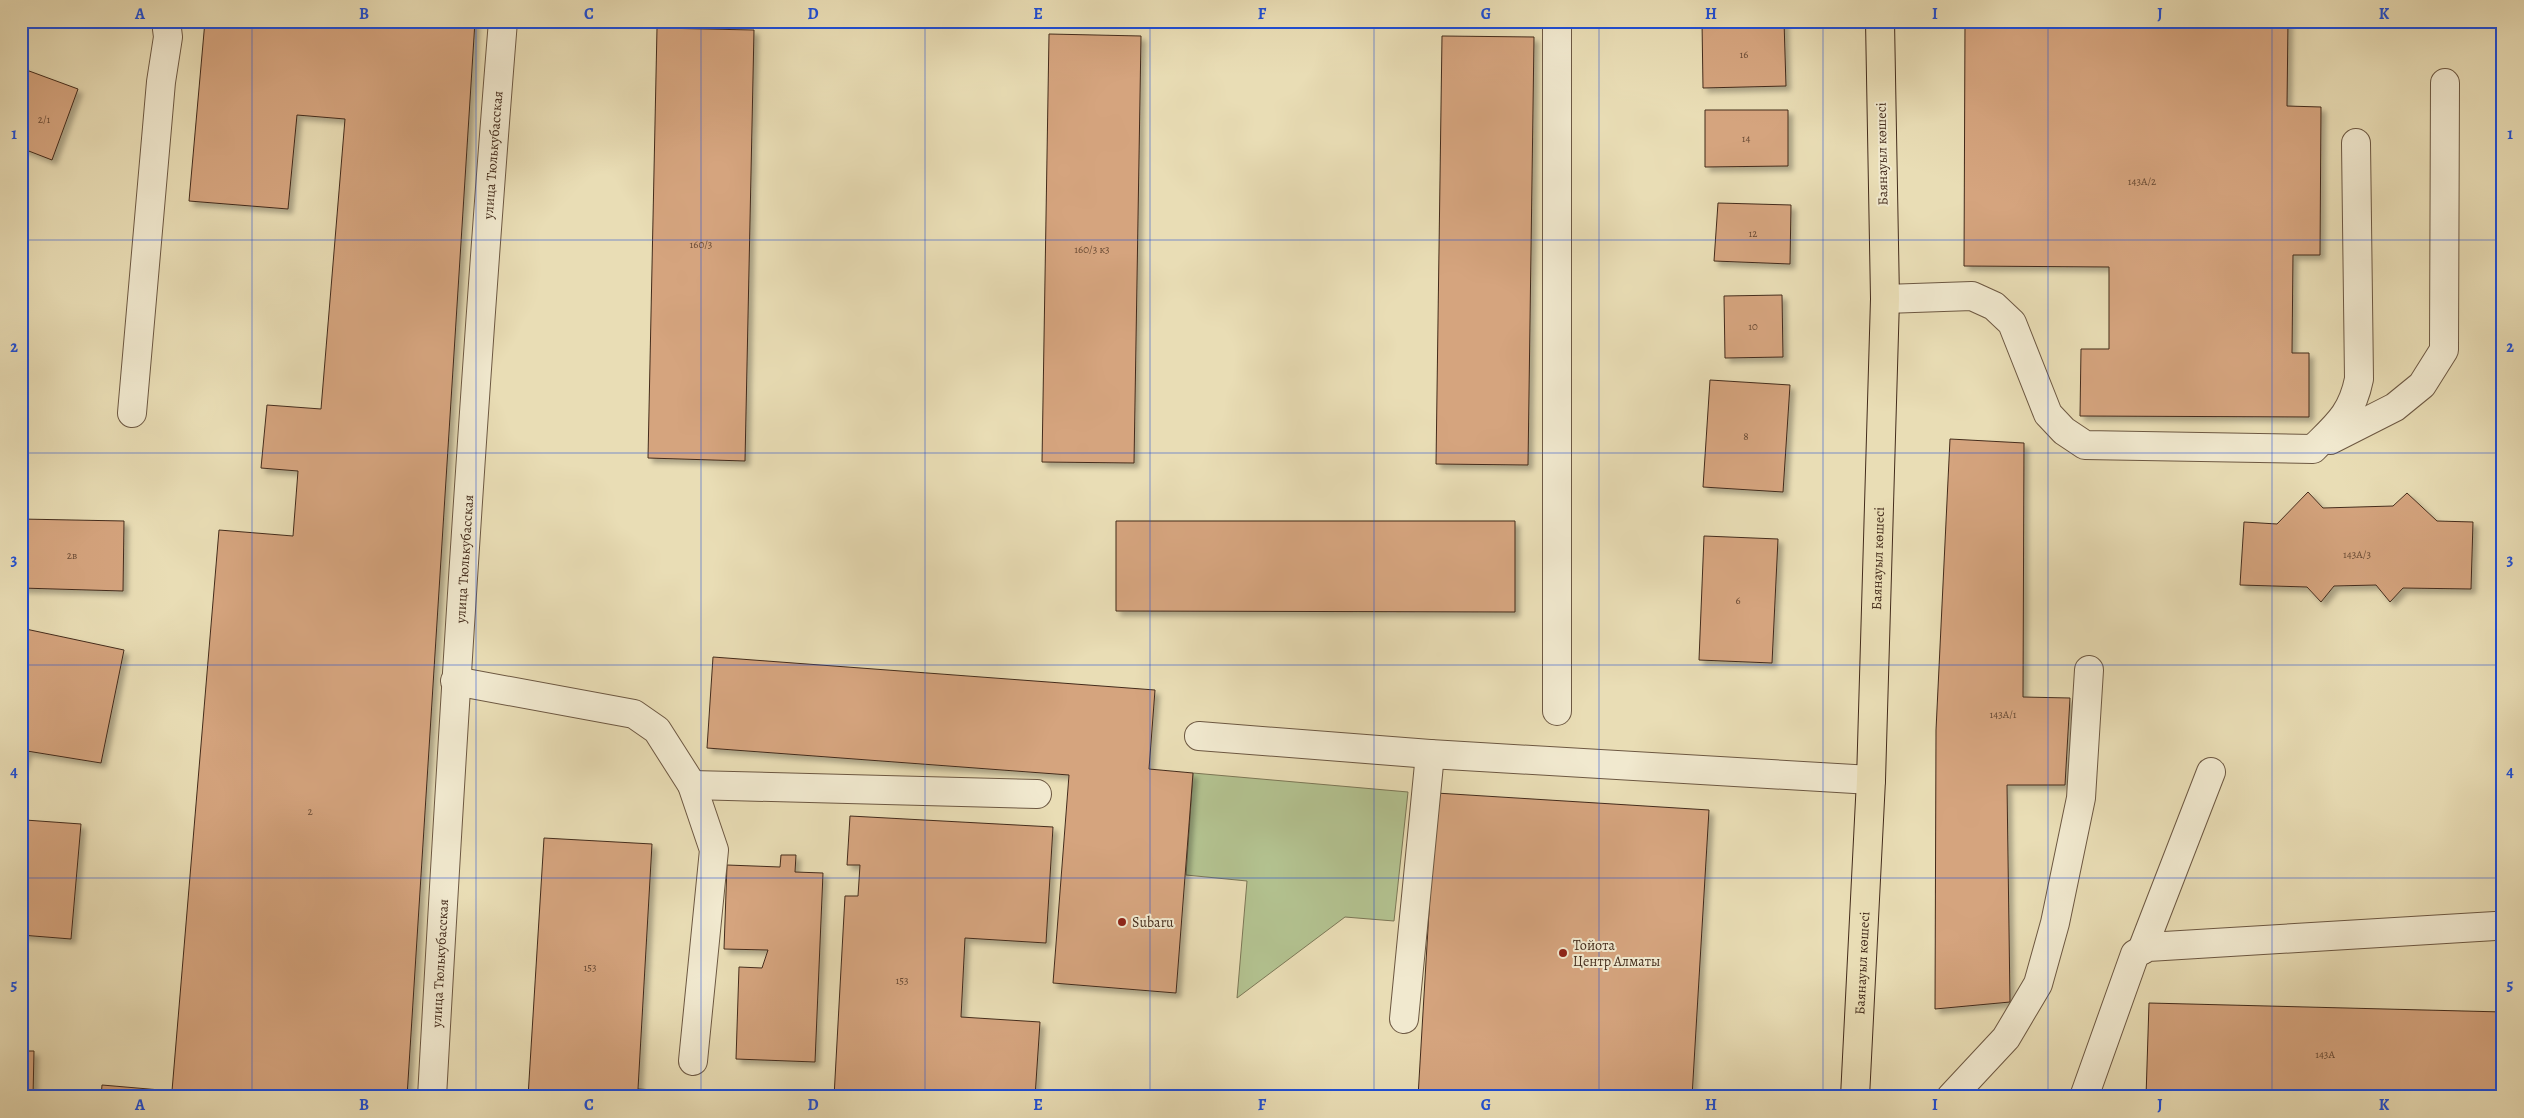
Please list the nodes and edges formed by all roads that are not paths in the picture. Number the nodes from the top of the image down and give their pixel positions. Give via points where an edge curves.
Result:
1 (166, 21) edge
2 (503, 21) edge
3 (1558, 21) edge
4 (1880, 21) edge
5 (2445, 84) dead end
6 (2356, 143) dead end
7 (1885, 299) junction
8 (132, 413) dead end
9 (2313, 449) junction
10 (2089, 670) dead end
11 (455, 681) junction
12 (1557, 710) dead end
13 (1199, 736) dead end
14 (1430, 754) junction
15 (2211, 772) dead end
16 (1871, 780) junction
17 (692, 785) junction
18 (1038, 794) dead end
19 (2495, 926) dead end
20 (2142, 950) junction
21 (1404, 1019) dead end
22 (693, 1061) dead end
23 (432, 1097) edge
24 (1856, 1097) edge
25 (1951, 1097) edge
26 (2084, 1097) edge

1 - 8 street via 168,37 161,82
2 - 11 street, улица Тюлькубасская via 480,301
3 - 12 street
4 - 7 main road, Баянауыл көшесі
5 - 9 street via 2444,350 2422,385 2394,407
6 - 9 street via 2359,379 2355,399 2344,418
7 - 9 street via 1972,296 1994,306 2012,322 2048,414 2064,431 2086,445
7 - 16 main road, Баянауыл көшесі
10 - 25 street via 2080,798 2055,923 2038,984 2006,1038
11 - 17 street via 634,714 657,730
11 - 23 street, улица Тюлькубасская
13 - 14 street
14 - 16 street
14 - 21 street
15 - 20 street
16 - 24 main road, Баянауыл көшесі
17 - 18 street
17 - 22 street via 714,850
19 - 20 street via 2148,947
20 - 26 street via 2135,954

